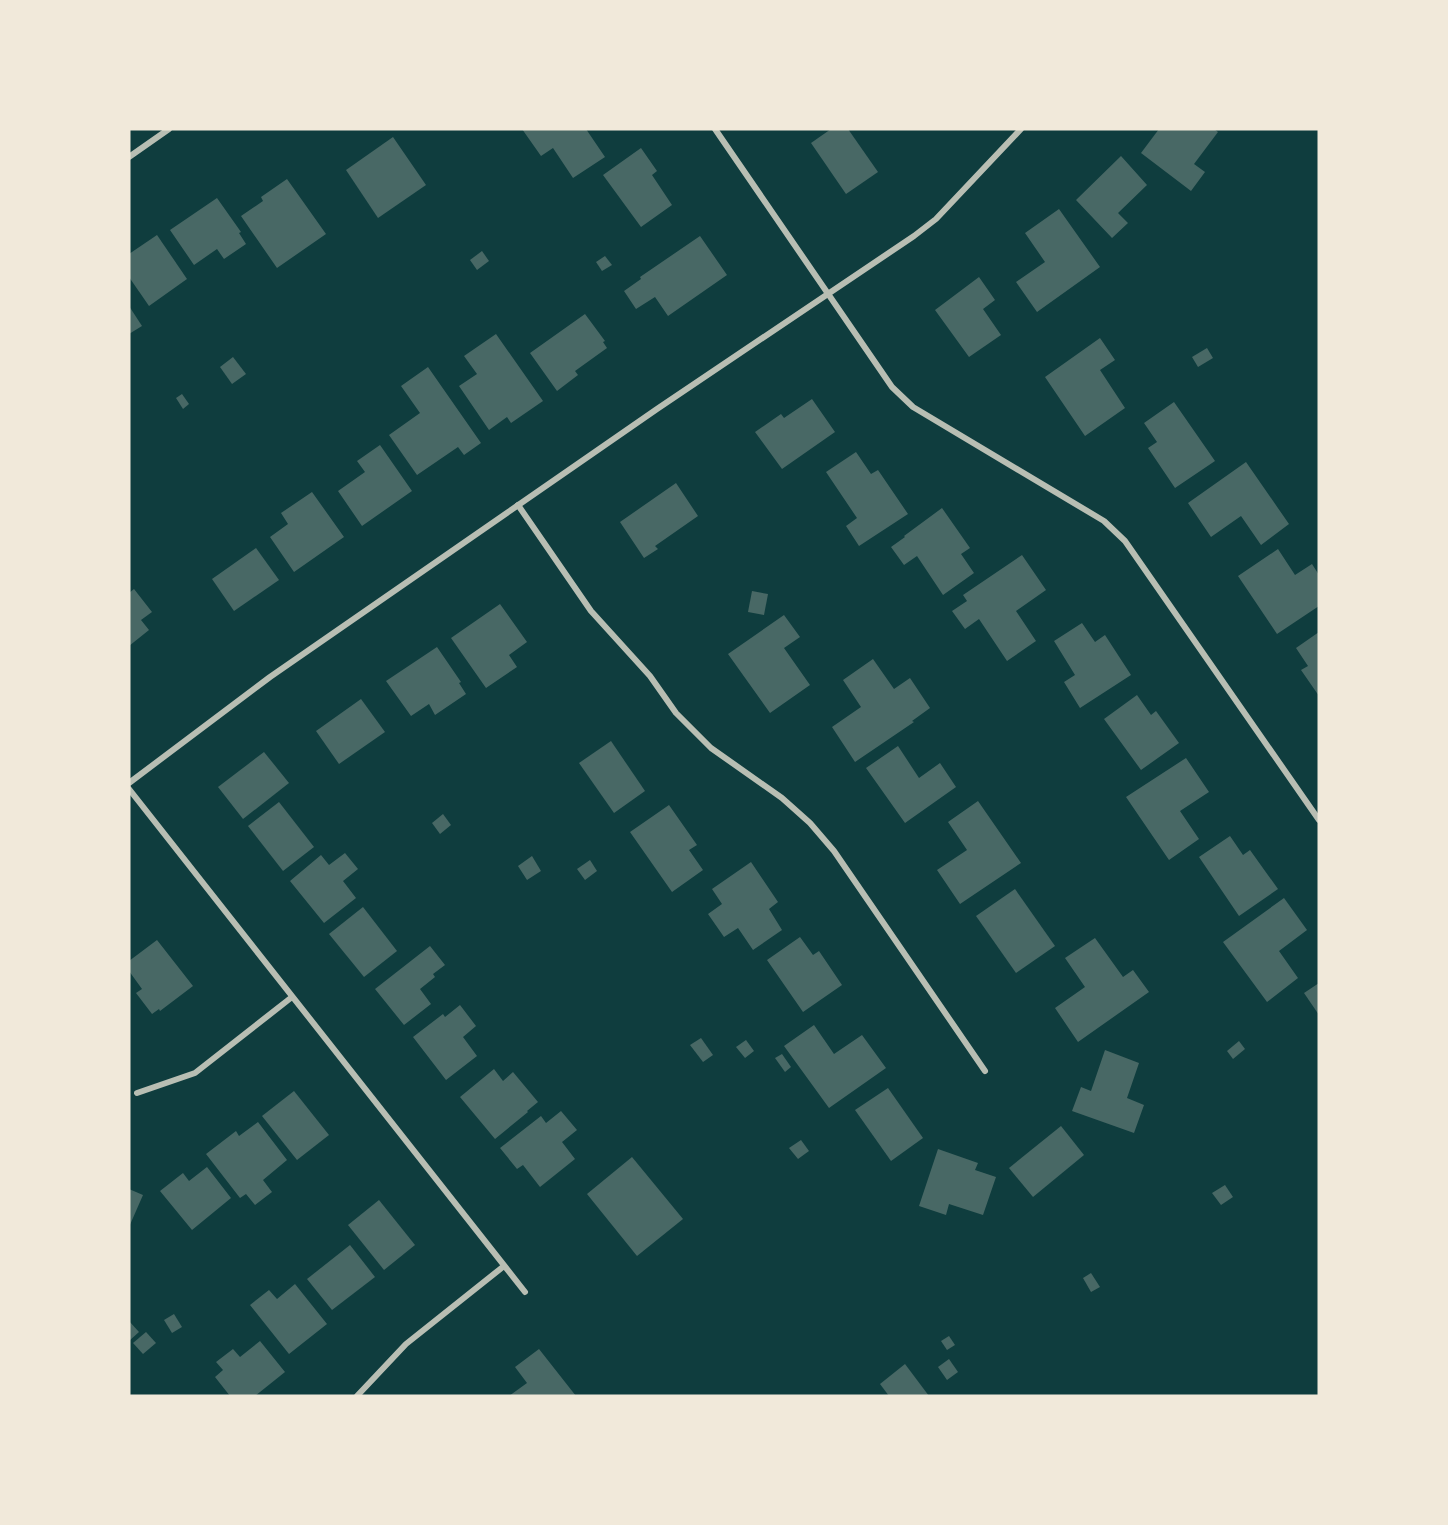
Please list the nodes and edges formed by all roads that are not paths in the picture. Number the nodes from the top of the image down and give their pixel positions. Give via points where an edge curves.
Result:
1 (169, 129) edge
2 (715, 129) edge
3 (1021, 129) edge
4 (129, 157) edge
5 (829, 294) junction
6 (518, 505) junction
7 (129, 783) edge
8 (129, 789) edge
9 (1319, 820) edge
10 (292, 997) junction
11 (985, 1071) dead end
12 (137, 1093) dead end
13 (504, 1266) junction
14 (525, 1292) dead end
15 (357, 1396) edge

1 - 4 street
2 - 5 street
3 - 5 street via 936,219
5 - 6 street
5 - 9 street via 892,387 913,407 1104,521 1125,540
6 - 7 street via 270,677
6 - 11 street via 591,611 650,676 676,713 711,748 782,798 834,851
8 - 10 street
10 - 12 street via 195,1073
10 - 13 street
13 - 14 street
13 - 15 street via 406,1344

